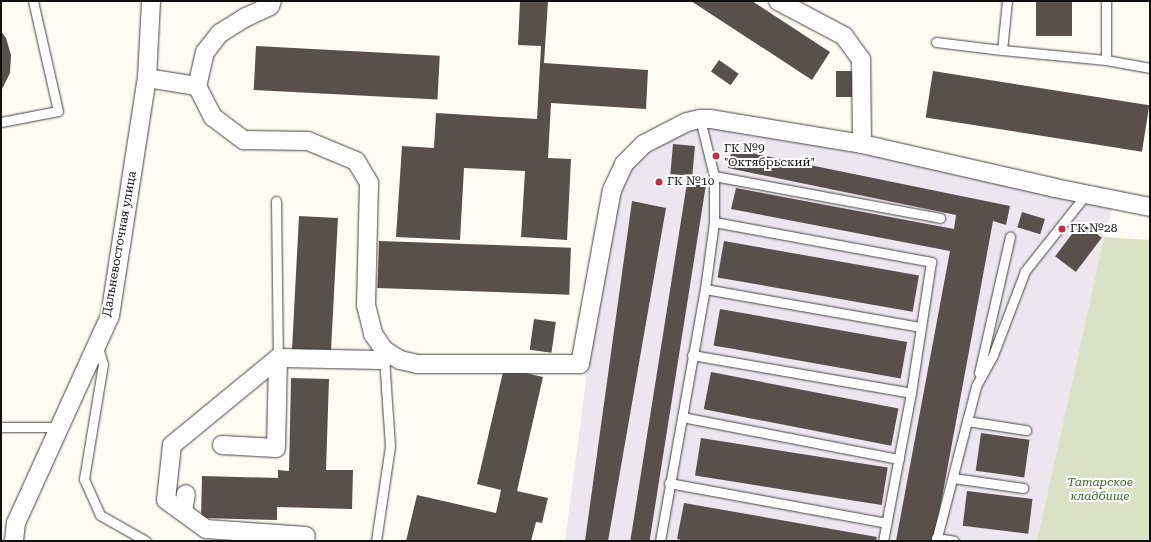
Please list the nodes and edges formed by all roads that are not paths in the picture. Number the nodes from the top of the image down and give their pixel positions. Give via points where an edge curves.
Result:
1 (33, 1) edge
2 (151, 1) edge
3 (272, 1) edge
4 (1007, 1) edge
5 (1106, 1) edge
6 (784, 3) edge
7 (936, 42) dead end
8 (1002, 50) junction
9 (1106, 60) junction
10 (1150, 68) edge
11 (147, 78) junction
12 (197, 86) junction
13 (700, 120) junction
14 (1, 122) edge
15 (862, 144) junction
16 (714, 176) junction
17 (1087, 193) junction
18 (276, 201) dead end
19 (1150, 206) edge
20 (940, 218) dead end
21 (714, 222) junction
22 (1010, 236) dead end
23 (705, 289) junction
24 (920, 327) junction
25 (97, 344) junction
26 (384, 355) junction
27 (692, 355) junction
28 (278, 358) junction
29 (976, 386) junction
30 (911, 393) junction
31 (682, 417) junction
32 (967, 421) junction
33 (1, 427) edge
34 (59, 427) junction
35 (1026, 430) dead end
36 (222, 445) dead end
37 (899, 459) junction
38 (953, 478) junction
39 (669, 483) junction
40 (1023, 488) dead end
41 (186, 494) dead end
42 (183, 512) junction
43 (886, 523) junction
44 (306, 536) dead end
45 (936, 539) edge
46 (14, 541) edge
47 (146, 541) edge
48 (376, 541) edge
49 (660, 541) edge
50 (883, 541) edge
51 (954, 541) edge

1 - 14 lane via 58,110
2 - 11 street, Дальневосточная улица
3 - 12 street via 270,6 220,33 205,52
4 - 8 lane
5 - 9 lane
6 - 15 street via 844,36 861,59
7 - 8 lane
8 - 9 lane
9 - 10 lane
11 - 12 street
11 - 25 street, Дальневосточная улица via 110,316
12 - 26 street via 213,117 244,140 308,141 356,161 369,183 366,305 372,334
13 - 15 street via 711,119
13 - 16 lane
13 - 26 street via 688,122 644,144 624,164 612,190 580,364 417,364
15 - 17 street
16 - 20 lane
16 - 21 lane
17 - 19 street
17 - 29 lane via 1025,271 992,355
18 - 28 lane
21 - 23 lane
21 - 24 lane via 931,262
22 - 29 lane
23 - 24 lane
23 - 27 lane
24 - 30 lane
25 - 34 street, Дальневосточная улица
25 - 47 lane via 103,364 84,479 100,515
26 - 28 street
26 - 48 lane via 390,446
27 - 30 lane
27 - 31 lane
28 - 36 street via 276,448
28 - 42 street via 172,445 166,500
29 - 32 lane
30 - 37 lane
31 - 37 lane
31 - 39 lane
32 - 35 lane
32 - 38 lane
33 - 34 lane
34 - 46 street, Дальневосточная улица via 16,523
37 - 43 lane
38 - 40 lane
38 - 45 lane
39 - 43 lane
39 - 49 lane
41 - 42 street
42 - 44 street via 206,529
43 - 50 lane
45 - 51 lane

